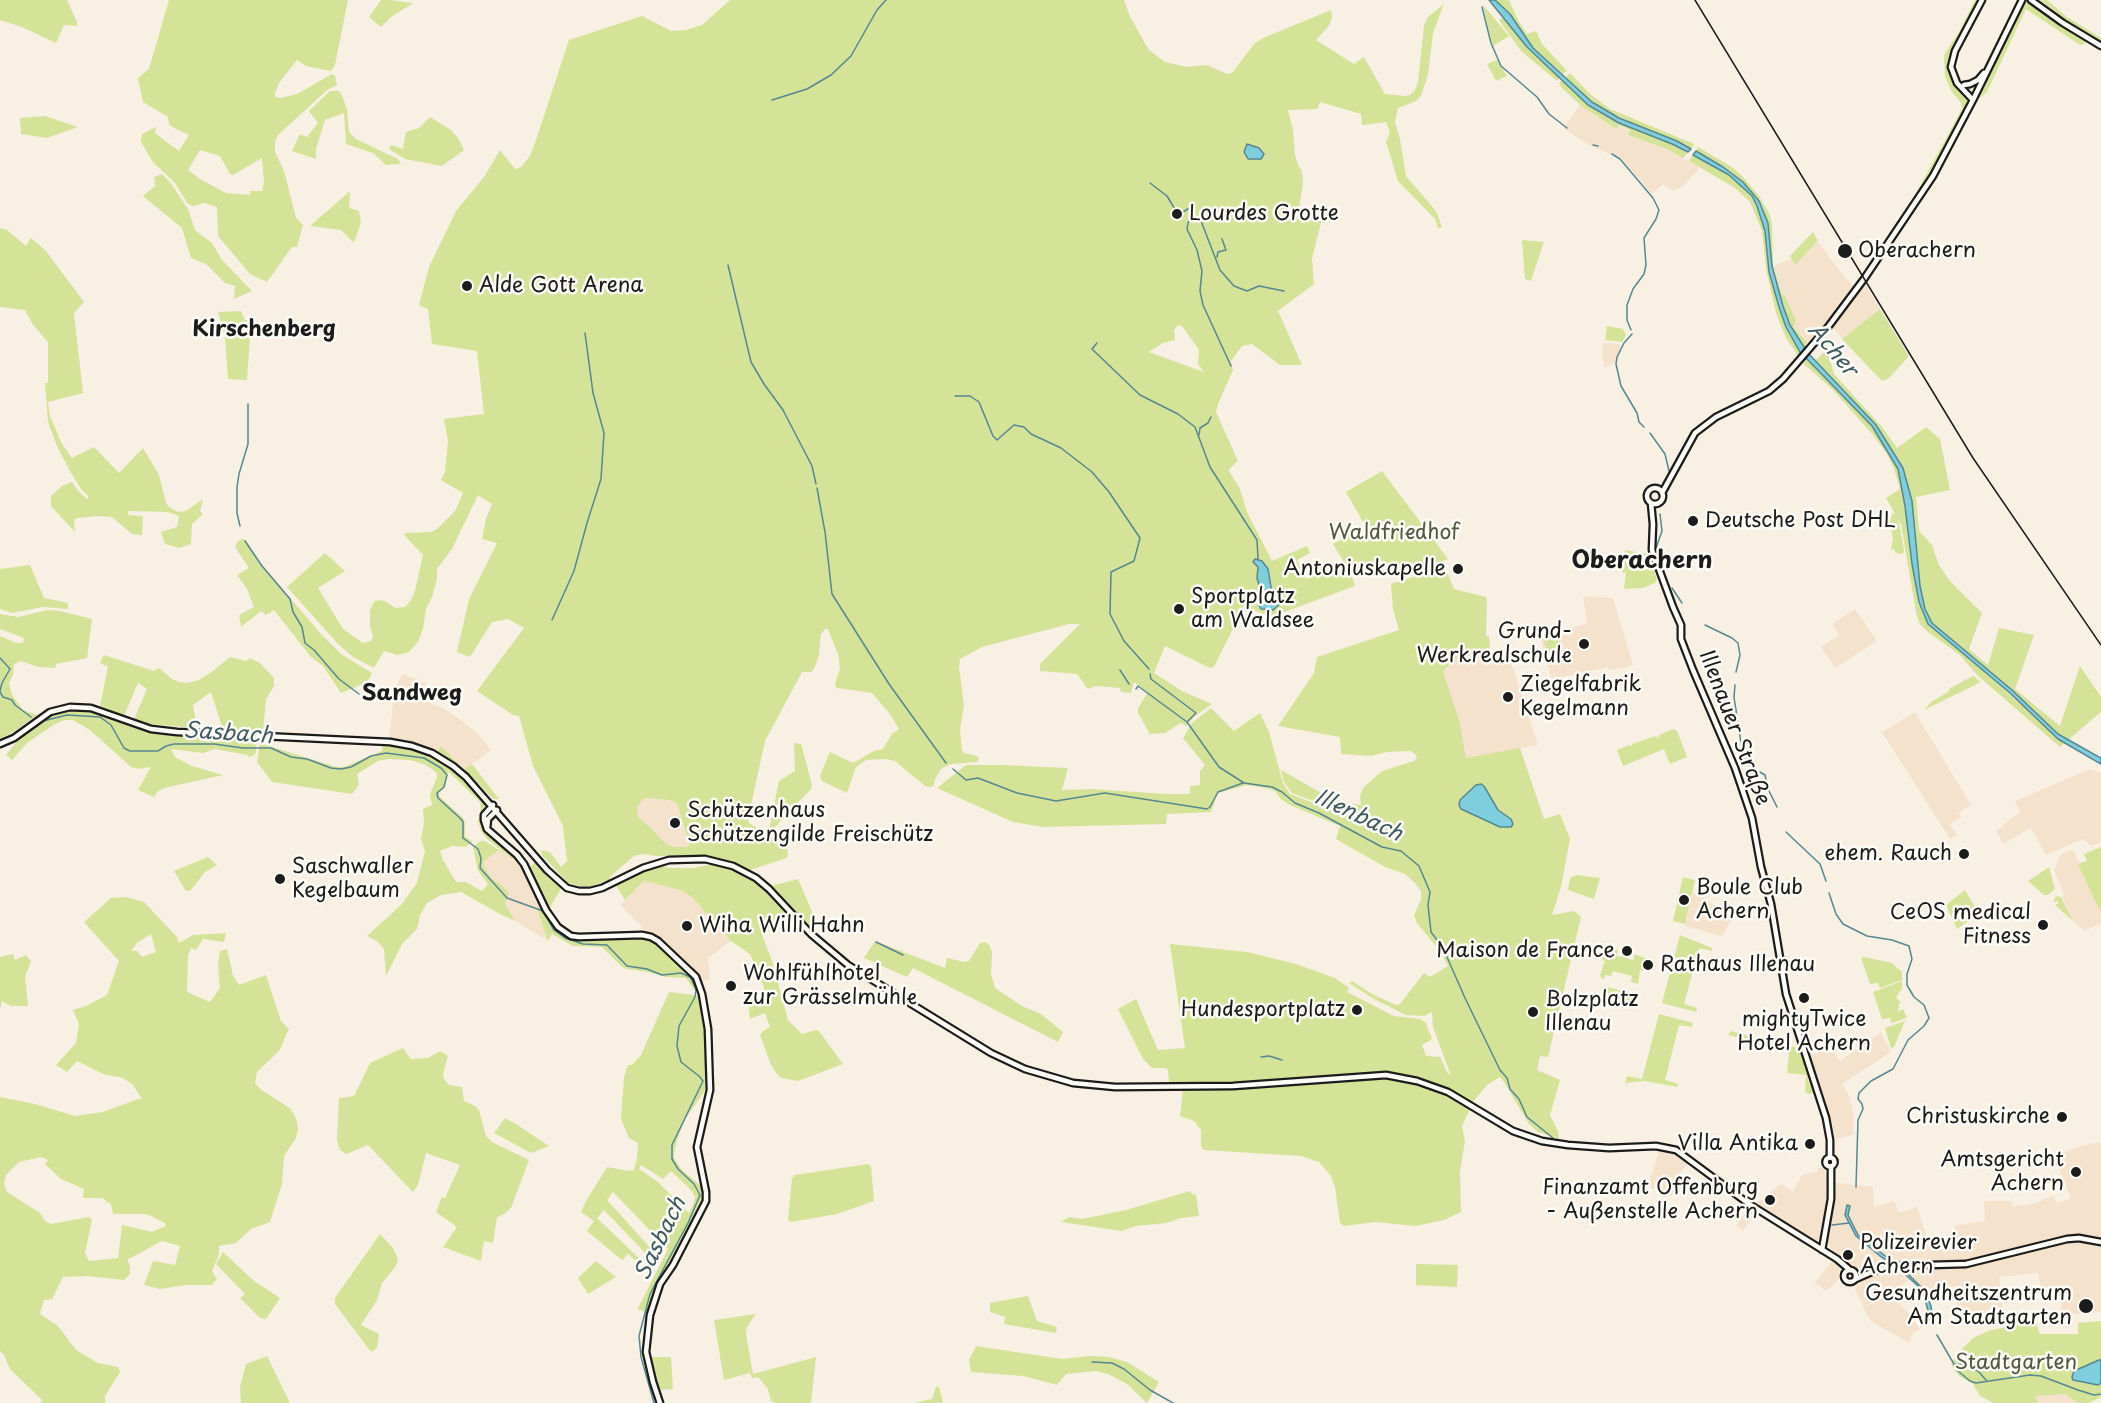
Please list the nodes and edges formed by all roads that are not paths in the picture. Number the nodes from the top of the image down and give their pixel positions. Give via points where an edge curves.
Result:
1 (1982, 0) edge
2 (2022, 0) edge
3 (2034, 2) edge
4 (2101, 46) edge
5 (1990, 67) junction
6 (1957, 83) junction
7 (1964, 85) junction
8 (1976, 94) junction
9 (1973, 100) junction
10 (1661, 492) junction
11 (1653, 503) junction
12 (0, 744) edge
13 (495, 808) junction
14 (2101, 1242) edge
15 (1822, 1250) junction
16 (660, 1403) edge

1 - 6 main road via 1955,51 1952,67
2 - 5 main road
3 - 4 main road
5 - 7 main road via 1978,80
5 - 8 main road
6 - 7 main road
6 - 9 main road
7 - 8 main road
8 - 9 main road
9 - 10 main road via 1934,176 1899,230 1808,351 1769,391 1716,417 1695,433
10 - 11 main road via 1662,500
10 - 11 main road via 1649,492
11 - 15 main road, Illenauer Straße via 1652,550 1681,625 1693,672 1752,818 1786,993 1826,1118 1830,1157 1825,1162 1831,1167
12 - 13 main road via 50,712 70,707 91,708 151,729 177,732 390,742 432,753 453,766
13 - 15 main road via 567,888 602,888 643,867 669,860 705,859 740,870 769,888 848,965 991,1053 1044,1076 1090,1086 1163,1088 1386,1075 1417,1081 1448,1092 1513,1131 1542,1141 1676,1150 1749,1204
13 - 16 main road via 487,828 524,864 546,910 564,932 589,938 651,937 700,985 706,1011 709,1099 697,1147 706,1202 660,1284 652,1309 646,1352
14 - 15 main road via 2067,1239 1962,1264 1897,1266 1852,1274

